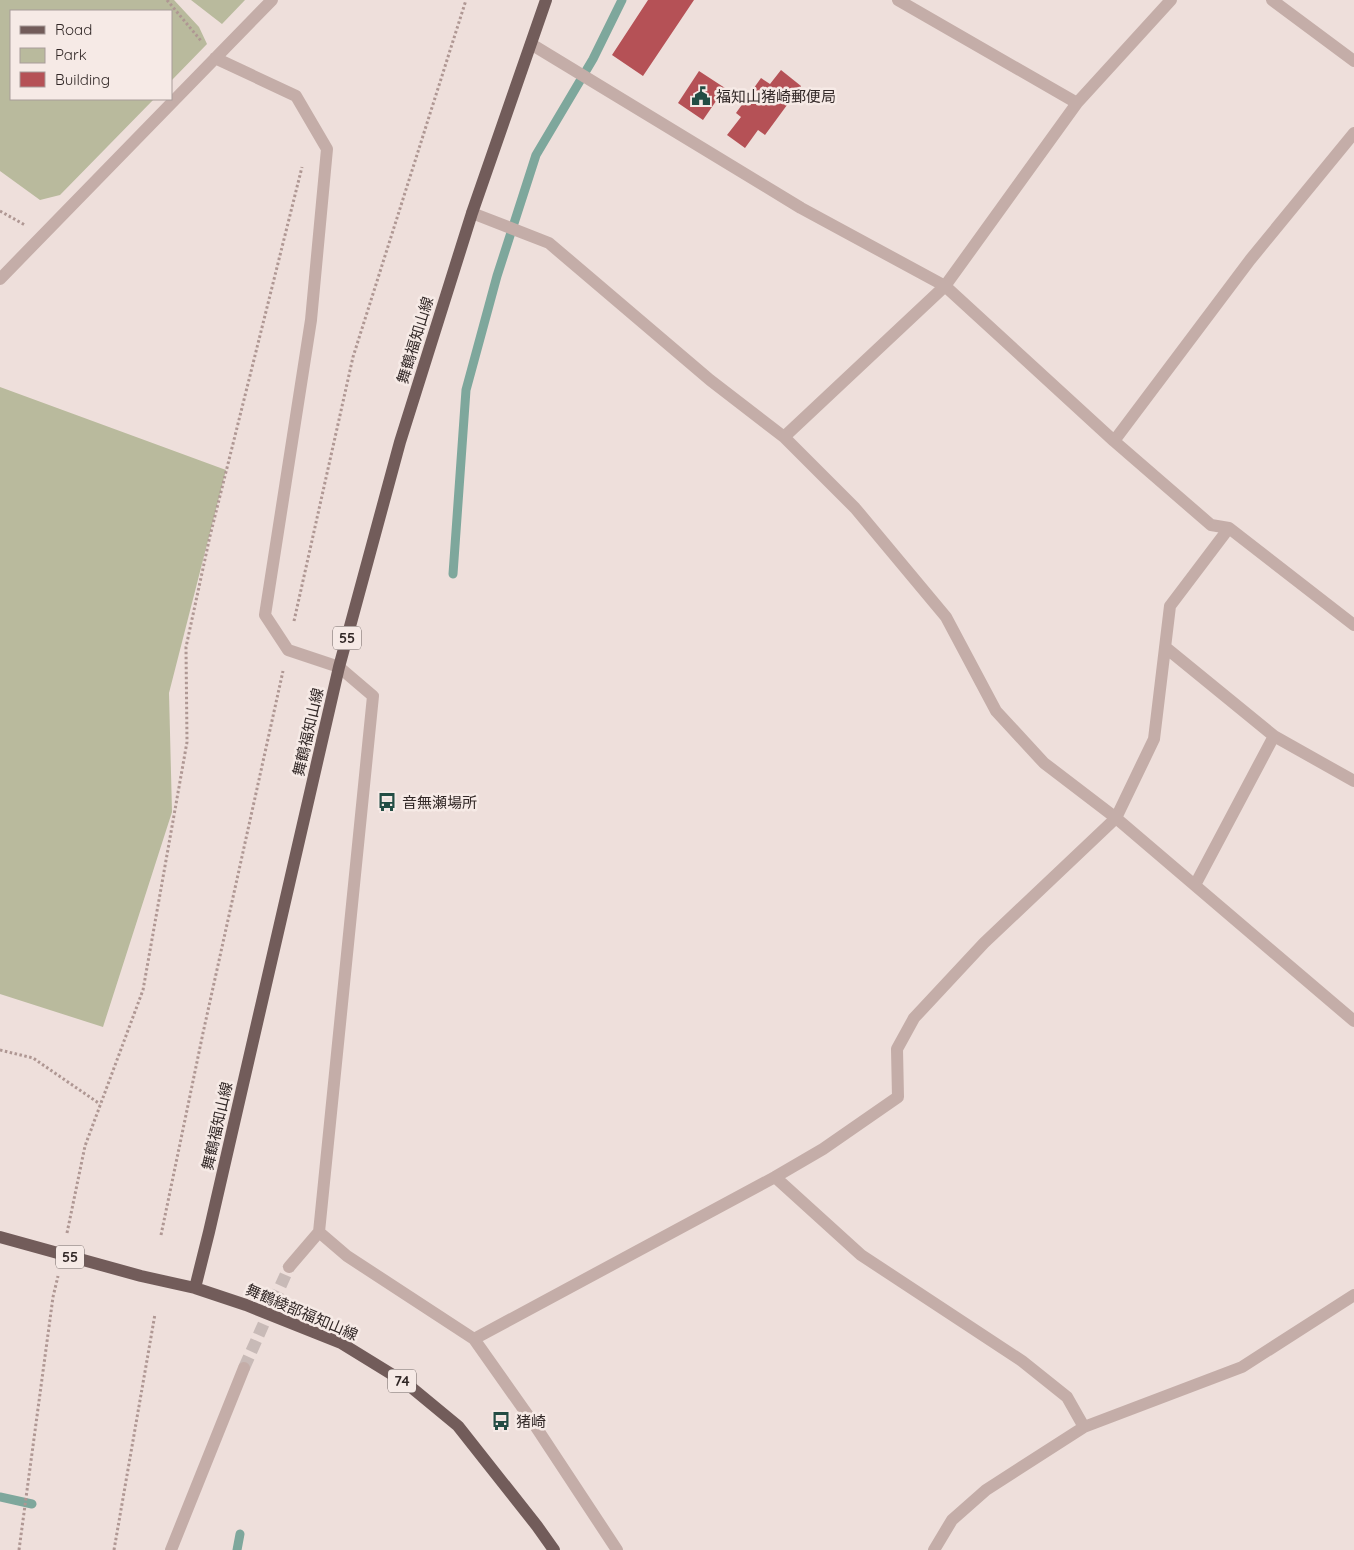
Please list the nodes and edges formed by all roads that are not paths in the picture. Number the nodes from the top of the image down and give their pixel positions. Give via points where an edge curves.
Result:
1 (272, 0) edge
2 (546, 0) edge
3 (898, 0) edge
4 (1171, 0) edge
5 (1272, 0) edge
6 (530, 44) junction
7 (216, 58) junction
8 (1354, 61) edge
9 (1077, 103) junction
10 (1354, 133) edge
11 (472, 213) junction
12 (0, 279) edge
13 (945, 286) junction
14 (784, 437) junction
15 (1114, 441) junction
16 (1229, 528) junction
17 (1354, 626) edge
18 (1165, 647) junction
19 (339, 667) junction
20 (1274, 736) junction
21 (1354, 781) edge
22 (1116, 818) junction
23 (1195, 885) junction
24 (1354, 1021) edge
25 (775, 1177) junction
26 (319, 1232) junction
27 (0, 1238) edge
28 (289, 1267) tunnel mouth
29 (195, 1288) junction
30 (1354, 1295) edge
31 (474, 1339) junction
32 (244, 1368) tunnel mouth
33 (1084, 1428) junction
34 (171, 1550) edge
35 (554, 1550) edge
36 (617, 1550) edge
37 (934, 1550) edge

1 - 7 street
2 - 6 main road, 舞鶴福知山線 / 55
3 - 9 street
4 - 9 street
5 - 8 street
6 - 11 main road, 舞鶴福知山線 / 55
6 - 13 street via 801,208
7 - 12 street
7 - 19 street via 296,96 327,149 311,320 266,615 288,650
9 - 13 street
10 - 15 street via 1250,260
11 - 14 street via 549,243 710,380
11 - 19 main road, 舞鶴福知山線 / 55 via 400,442
13 - 14 street
13 - 15 street
14 - 22 street via 855,508 946,617 996,711 1044,763
15 - 16 street via 1211,525
16 - 17 street
16 - 18 street via 1170,606
18 - 20 street
18 - 22 street via 1154,739
19 - 26 street via 373,696
19 - 29 main road, 舞鶴福知山線 / 55
20 - 21 street
20 - 23 street
22 - 23 street
22 - 25 street via 984,943 914,1018 897,1049 898,1097 823,1149
23 - 24 street
25 - 31 street
25 - 33 street via 861,1255 1022,1361 1067,1397
26 - 28 street
26 - 31 street via 347,1256
27 - 29 main road, 55
29 - 35 main road, 舞鶴綾部福知山線 / 74 via 341,1343 406,1383 458,1426
30 - 33 street via 1242,1368
31 - 36 street
32 - 34 street
33 - 37 street via 986,1490 952,1520

